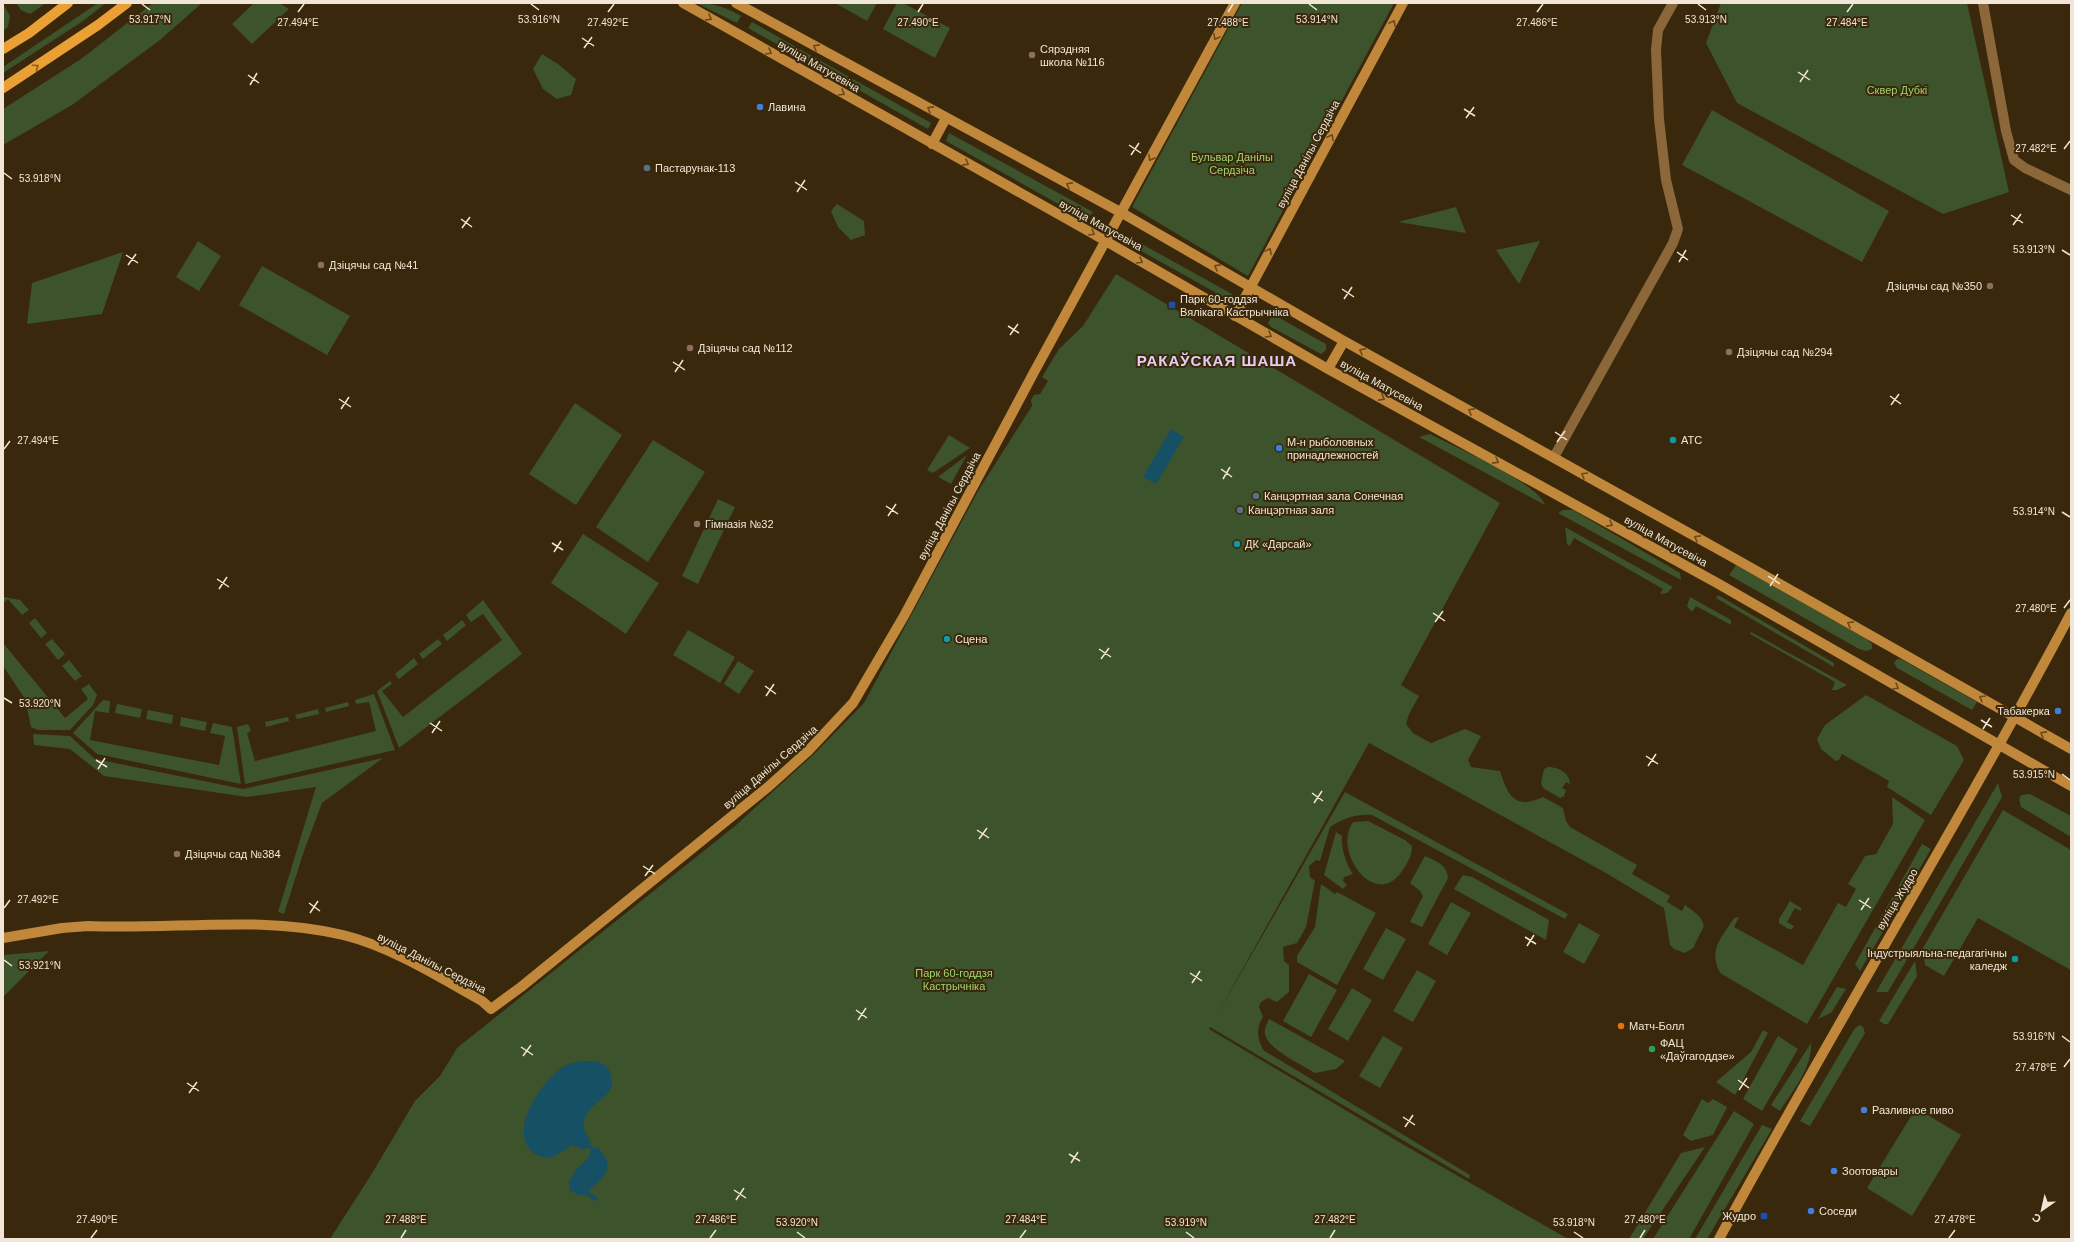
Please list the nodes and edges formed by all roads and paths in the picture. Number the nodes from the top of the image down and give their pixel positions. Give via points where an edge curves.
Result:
1 (68, 3) edge
2 (127, 3) edge
3 (683, 3) edge
4 (736, 3) edge
5 (1235, 3) edge
6 (1403, 3) edge
7 (1673, 3) edge
8 (1983, 3) edge
9 (3, 49) edge
10 (3, 88) edge
11 (946, 118) junction
12 (932, 144) junction
13 (2071, 190) edge
14 (1122, 213) junction
15 (1106, 241) junction
16 (1251, 286) junction
17 (1235, 316) junction
18 (1344, 341) junction
19 (1328, 369) junction
20 (1554, 457) junction
21 (2071, 613) edge
22 (2015, 718) junction
23 (2000, 745) junction
24 (2071, 749) edge
25 (2071, 786) edge
26 (3, 938) edge
27 (1719, 1239) edge

1 - 9 main road
10 -> 2 main road via 92,30
3 -> 12 main road, вуліца Матусевіча
11 -> 4 main road, вуліца Матусевіча
5 -> 14 main road, вуліца Данілы Сердзіча
16 -> 6 main road, вуліца Данілы Сердзіча
7 - 20 street via 1658,30 1656,50 1659,119 1666,180 1678,228 1673,243
8 - 13 street via 2006,131 2014,160
11 - 12 main road
14 -> 11 main road, вуліца Матусевіча
12 -> 15 main road, вуліца Матусевіча
14 - 15 main road, вуліца Данілы Сердзіча
16 -> 14 main road, вуліца Матусевіча
15 -> 17 main road, вуліца Матусевіча
15 - 26 main road, вуліца Данілы Сердзіча via 904,616 853,703 808,751 768,787 491,1009 478,999 390,952 361,940 314,930 256,925 88,926
16 - 17 main road, вуліца Данілы Сердзіча
16 - 18 main road, вуліца Матусевіча
17 -> 19 main road, вуліца Матусевіча
18 - 19 main road
20 -> 18 main road, вуліца Матусевіча
19 -> 23 main road, вуліца Матусевіча via 1694,570
22 -> 20 main road, вуліца Матусевіча
21 - 22 main road, вуліца Жудро
22 - 23 main road, вуліца Жудро
24 -> 22 main road, вуліца Матусевіча
23 - 25 main road, вуліца Матусевіча
23 - 27 main road, вуліца Жудро via 1830,1039

